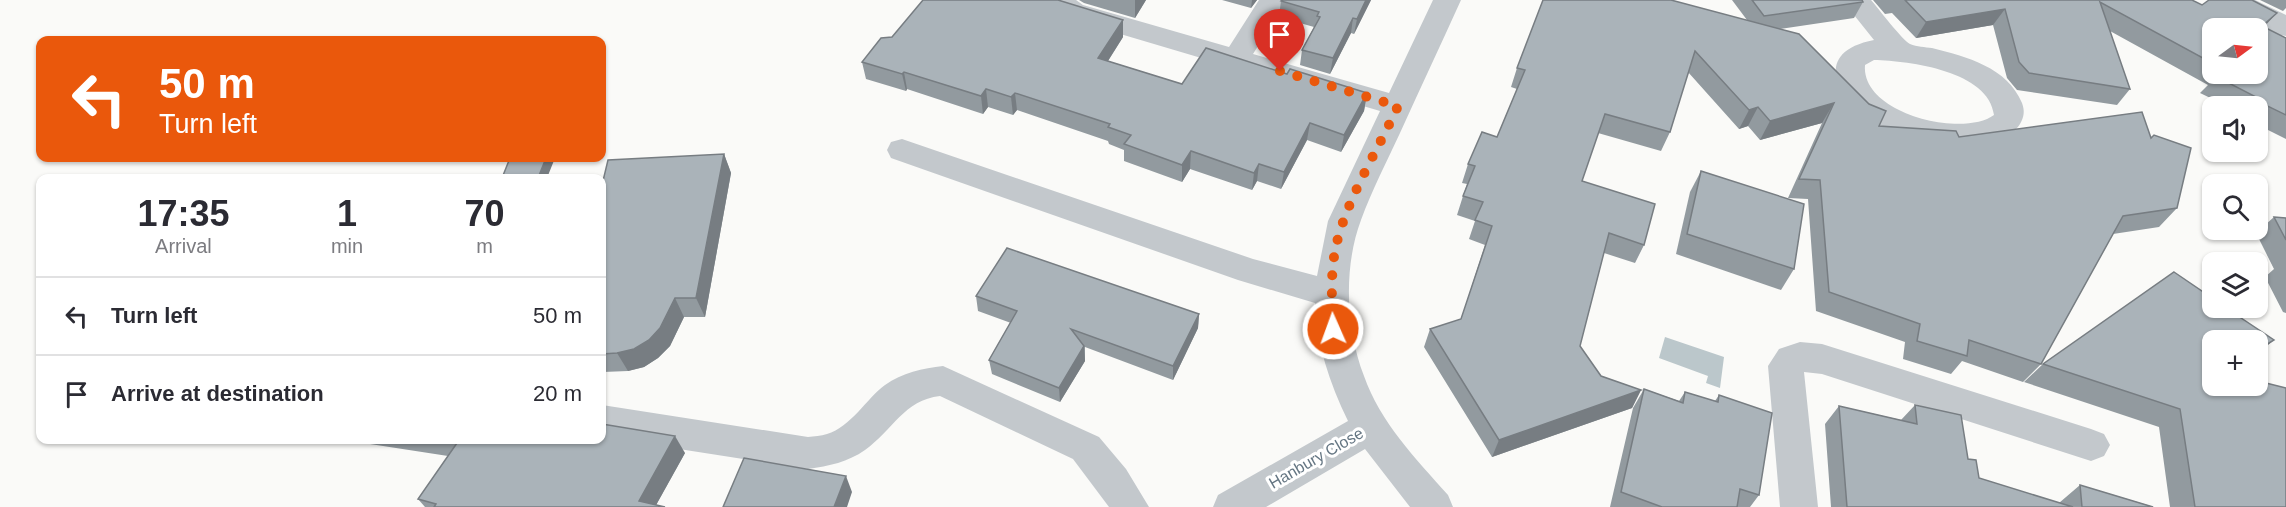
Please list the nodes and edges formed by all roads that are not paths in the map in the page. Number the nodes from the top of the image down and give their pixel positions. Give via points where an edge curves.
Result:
1 (1062, 0) edge
2 (1273, 0) edge
3 (1447, 0) edge
4 (1856, 0) edge
5 (2233, 0) edge
6 (2286, 27) edge
7 (1898, 50) junction
8 (1236, 58) junction
9 (1398, 106) junction
10 (902, 150) dead end
11 (1332, 294) junction
12 (606, 422) edge
13 (1369, 428) junction
14 (2091, 445) dead end
15 (1130, 507) edge
16 (1232, 507) edge
17 (1434, 507) edge
18 (1799, 507) edge

1 - 8 street via 1073,11
2 - 8 street
3 - 9 street
4 - 7 street
5 - 6 street
7 - 7 street via 1969,70 1986,79 2005,97 2008,116 1992,130 1962,135 1917,129 1889,119 1858,92 1850,70 1863,52
8 - 9 street
9 - 11 street via 1344,221 1336,247
10 - 11 street via 1250,271
11 - 13 street via 1339,358
12 - 15 street via 808,453 838,448 910,387 943,381 1086,448
13 - 16 street, Hanbury Close
13 - 17 street via 1400,471
14 - 18 street via 1822,359 1800,357 1786,366

